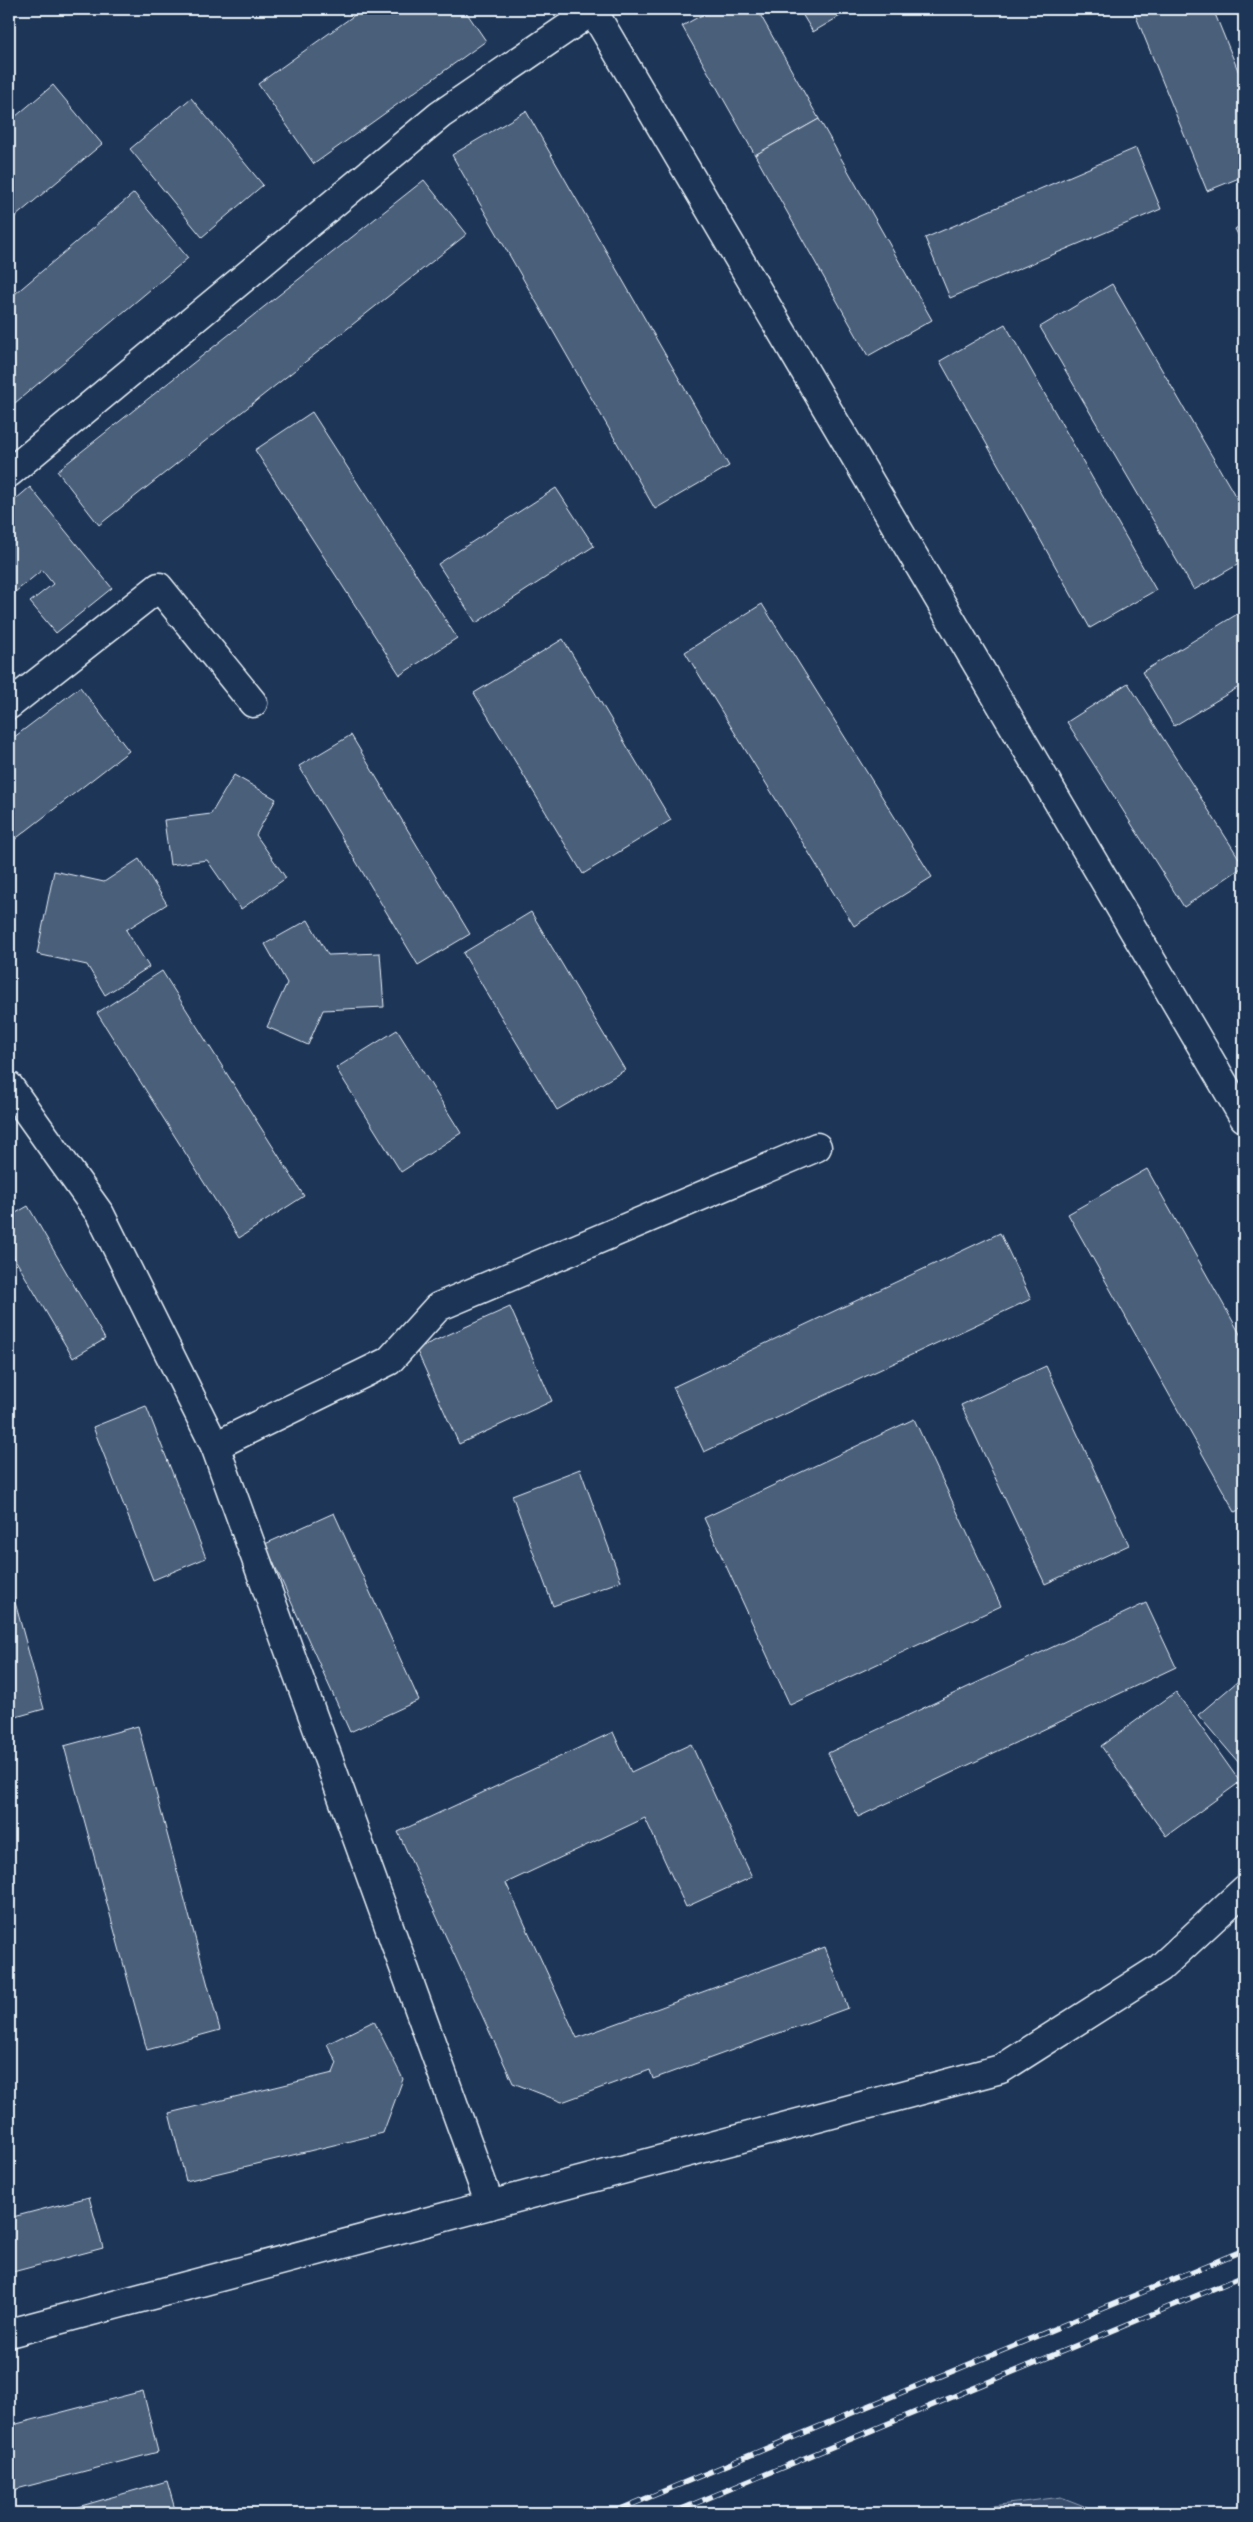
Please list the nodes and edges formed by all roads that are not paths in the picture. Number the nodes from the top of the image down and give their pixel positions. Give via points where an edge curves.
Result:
1 (593, 9) edge
2 (9, 473) edge
3 (253, 703) dead end
4 (9, 705) edge
5 (9, 1086) edge
6 (1244, 1118) edge
7 (816, 1148) dead end
8 (215, 1446) junction
9 (1244, 1890) edge
10 (490, 2205) junction
11 (9, 2333) edge

1 - 2 street via 440,115
1 - 6 street
3 - 4 street via 159,587
5 - 8 street via 100,1214
7 - 8 street via 438,1307 389,1361
8 - 10 street
9 - 10 street via 1160,1968 1001,2069
10 - 11 street

